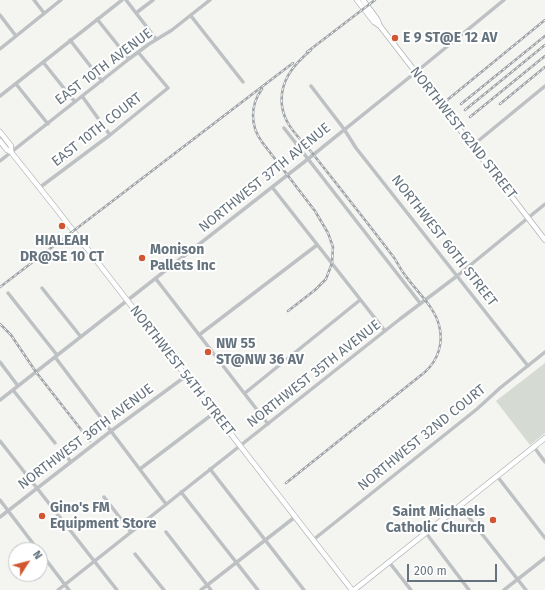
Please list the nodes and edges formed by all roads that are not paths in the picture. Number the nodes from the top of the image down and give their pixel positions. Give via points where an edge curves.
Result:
1 (34, 0) edge
2 (61, 0) edge
3 (122, 0) edge
4 (126, 0) edge
5 (153, 0) edge
6 (210, 0) edge
7 (357, 0) edge
8 (363, 0) edge
9 (504, 0) edge
10 (366, 7) junction
11 (44, 13) junction
12 (136, 13) junction
13 (0, 15) edge
14 (191, 16) junction
15 (97, 19) junction
16 (16, 36) junction
17 (156, 39) junction
18 (70, 40) junction
19 (0, 49) edge
20 (138, 52) junction
21 (129, 59) junction
22 (43, 62) junction
23 (416, 72) junction
24 (102, 81) junction
25 (243, 82) dead end
26 (16, 84) junction
27 (311, 86) dead end
28 (545, 86) edge
29 (0, 96) edge
30 (82, 96) junction
31 (75, 102) junction
32 (48, 124) junction
33 (284, 128) dead end
34 (344, 129) junction
35 (0, 132) edge
36 (110, 135) junction
37 (0, 141) edge
38 (472, 146) junction
39 (11, 152) junction
40 (308, 159) junction
41 (0, 161) edge
42 (272, 187) junction
43 (39, 188) junction
44 (545, 204) edge
45 (528, 218) junction
46 (545, 240) edge
47 (317, 244) junction
48 (457, 276) junction
49 (156, 279) junction
50 (42, 288) dead end
51 (8, 293) dead end
52 (128, 300) junction
53 (360, 300) junction
54 (420, 303) junction
55 (385, 331) junction
56 (199, 335) junction
57 (81, 337) junction
58 (545, 352) edge
59 (56, 356) junction
60 (0, 362) edge
61 (528, 366) junction
62 (186, 376) junction
63 (18, 386) junction
64 (13, 390) junction
65 (245, 393) junction
66 (0, 400) edge
67 (214, 413) junction
68 (268, 424) junction
69 (111, 431) junction
70 (545, 438) edge
71 (76, 439) dead end
72 (0, 441) edge
73 (55, 444) dead end
74 (240, 446) junction
75 (534, 447) junction
76 (71, 462) junction
77 (545, 462) edge
78 (140, 469) junction
79 (210, 469) junction
80 (497, 476) junction
81 (37, 488) junction
82 (181, 492) junction
83 (104, 497) dead end
84 (0, 500) edge
85 (166, 504) junction
86 (460, 506) junction
87 (8, 510) junction
88 (0, 517) edge
89 (295, 517) junction
90 (131, 532) junction
91 (166, 532) dead end
92 (426, 533) junction
93 (545, 538) edge
94 (266, 540) junction
95 (313, 540) junction
96 (32, 542) edge
97 (135, 554) dead end
98 (545, 558) edge
99 (95, 561) junction
100 (389, 562) junction
101 (48, 563) edge
102 (237, 563) junction
103 (518, 579) junction
104 (65, 585) junction
105 (207, 585) junction
106 (58, 590) edge
107 (69, 590) edge
108 (117, 590) edge
109 (164, 590) edge
110 (201, 590) edge
111 (211, 590) edge
112 (258, 590) edge
113 (304, 590) edge
114 (353, 590) edge
115 (411, 590) edge
116 (469, 590) edge
117 (504, 590) edge
118 (526, 590) edge

1 - 11 street
2 - 11 street
3 - 15 street
4 - 12 street
5 - 12 street
6 - 14 street, EAST 10TH AVENUE
7 - 10 main road
8 - 10 main road
9 - 23 street, NORTHWEST 37TH AVENUE
10 - 23 main road, NORTHWEST 62ND STREET via 374,22 380,26
11 - 16 street
12 - 17 street
13 - 16 street
14 - 17 street, EAST 10TH AVENUE
14 - 25 street
15 - 18 street
15 - 21 street
16 - 19 street
17 - 20 street, EAST 10TH AVENUE
18 - 22 street
18 - 24 street
20 - 21 street, EAST 10TH AVENUE
20 - 36 street, EAST 10TH COURT via 168,88
21 - 24 street, EAST 10TH AVENUE
22 - 26 street
22 - 31 street
23 - 34 street, NORTHWEST 37TH AVENUE
23 - 38 main road, NORTHWEST 62ND STREET
24 - 30 street, EAST 10TH AVENUE
26 - 29 street
26 - 32 street
27 - 34 street, NORTHWEST 60TH STREET
28 - 38 street
30 - 31 street, EAST 10TH AVENUE
30 - 36 street
31 - 32 street, EAST 10TH AVENUE
32 - 39 street, EAST 10TH AVENUE
33 - 40 street
34 - 40 street, NORTHWEST 37TH AVENUE
34 - 48 street, NORTHWEST 60TH STREET via 356,148
35 - 39 main road, NORTHWEST 54TH STREET via 11,146
36 - 43 street, EAST 10TH COURT
37 - 39 main road, NORTHWEST 54TH STREET
38 - 45 main road, NORTHWEST 62ND STREET
39 - 41 street, EAST 10TH AVENUE
39 - 43 main road, NORTHWEST 54TH STREET
40 - 42 street, NORTHWEST 37TH AVENUE
40 - 54 street
42 - 47 street
42 - 49 street, NORTHWEST 37TH AVENUE
43 - 52 main road, NORTHWEST 54TH STREET
44 - 45 street, NORTHWEST 35TH AVENUE
45 - 46 main road, NORTHWEST 62ND STREET
45 - 48 street, NORTHWEST 35TH AVENUE
47 - 53 street
47 - 56 street
48 - 54 street, NORTHWEST 35TH AVENUE
48 - 61 street, NORTHWEST 60TH STREET
49 - 52 street, NORTHWEST 37TH AVENUE
49 - 56 street
50 - 57 street
51 - 59 street
52 - 57 street, NORTHWEST 37TH AVENUE
52 - 62 main road, NORTHWEST 54TH STREET
53 - 55 street
53 - 65 street
54 - 55 street, NORTHWEST 35TH AVENUE
55 - 68 street, NORTHWEST 35TH AVENUE
56 - 65 street
57 - 59 street, NORTHWEST 37TH AVENUE
58 - 61 street, NORTHWEST 32ND COURT
59 - 63 street, NORTHWEST 37TH AVENUE
59 - 69 street
60 - 63 street
61 - 95 street, NORTHWEST 32ND COURT
62 - 67 main road, NORTHWEST 54TH STREET
62 - 69 street, NORTHWEST 36TH AVENUE
63 - 64 street, NORTHWEST 37TH AVENUE
64 - 66 street, NORTHWEST 37TH AVENUE
64 - 73 street
65 - 68 street
67 - 74 main road, NORTHWEST 54TH STREET
67 - 78 street
68 - 74 street, NORTHWEST 35TH AVENUE
69 - 76 street, NORTHWEST 36TH AVENUE
69 - 78 street
70 - 75 main road
71 - 76 street via 67,452
72 - 81 street
74 - 79 street, NORTHWEST 35TH AVENUE
74 - 89 main road, NORTHWEST 54TH STREET
75 - 77 street
75 - 80 main road
76 - 81 street, NORTHWEST 36TH AVENUE
78 - 85 street
79 - 82 street, NORTHWEST 35TH AVENUE
79 - 94 street
80 - 86 main road
80 - 93 street
81 - 87 street, NORTHWEST 36TH AVENUE
81 - 99 street
82 - 85 street, NORTHWEST 35TH AVENUE
82 - 102 street
83 - 90 street
84 - 87 street
85 - 90 street, NORTHWEST 35TH AVENUE
86 - 92 main road
86 - 103 street
87 - 88 street, NORTHWEST 36TH AVENUE
87 - 96 street
89 - 94 street
89 - 95 main road, NORTHWEST 54TH STREET
90 - 99 street, NORTHWEST 35TH AVENUE
91 - 105 street
92 - 100 main road
92 - 116 street
94 - 102 street
94 - 113 street
95 - 114 main road, NORTHWEST 54TH STREET
97 - 109 street
98 - 103 street
99 - 104 street, NORTHWEST 35TH AVENUE
99 - 108 street
100 - 114 main road
100 - 115 street
101 - 104 street
102 - 105 street
102 - 112 street
103 - 117 street
103 - 118 street
104 - 106 street, NORTHWEST 35TH AVENUE
104 - 107 street
105 - 110 street
105 - 111 street

